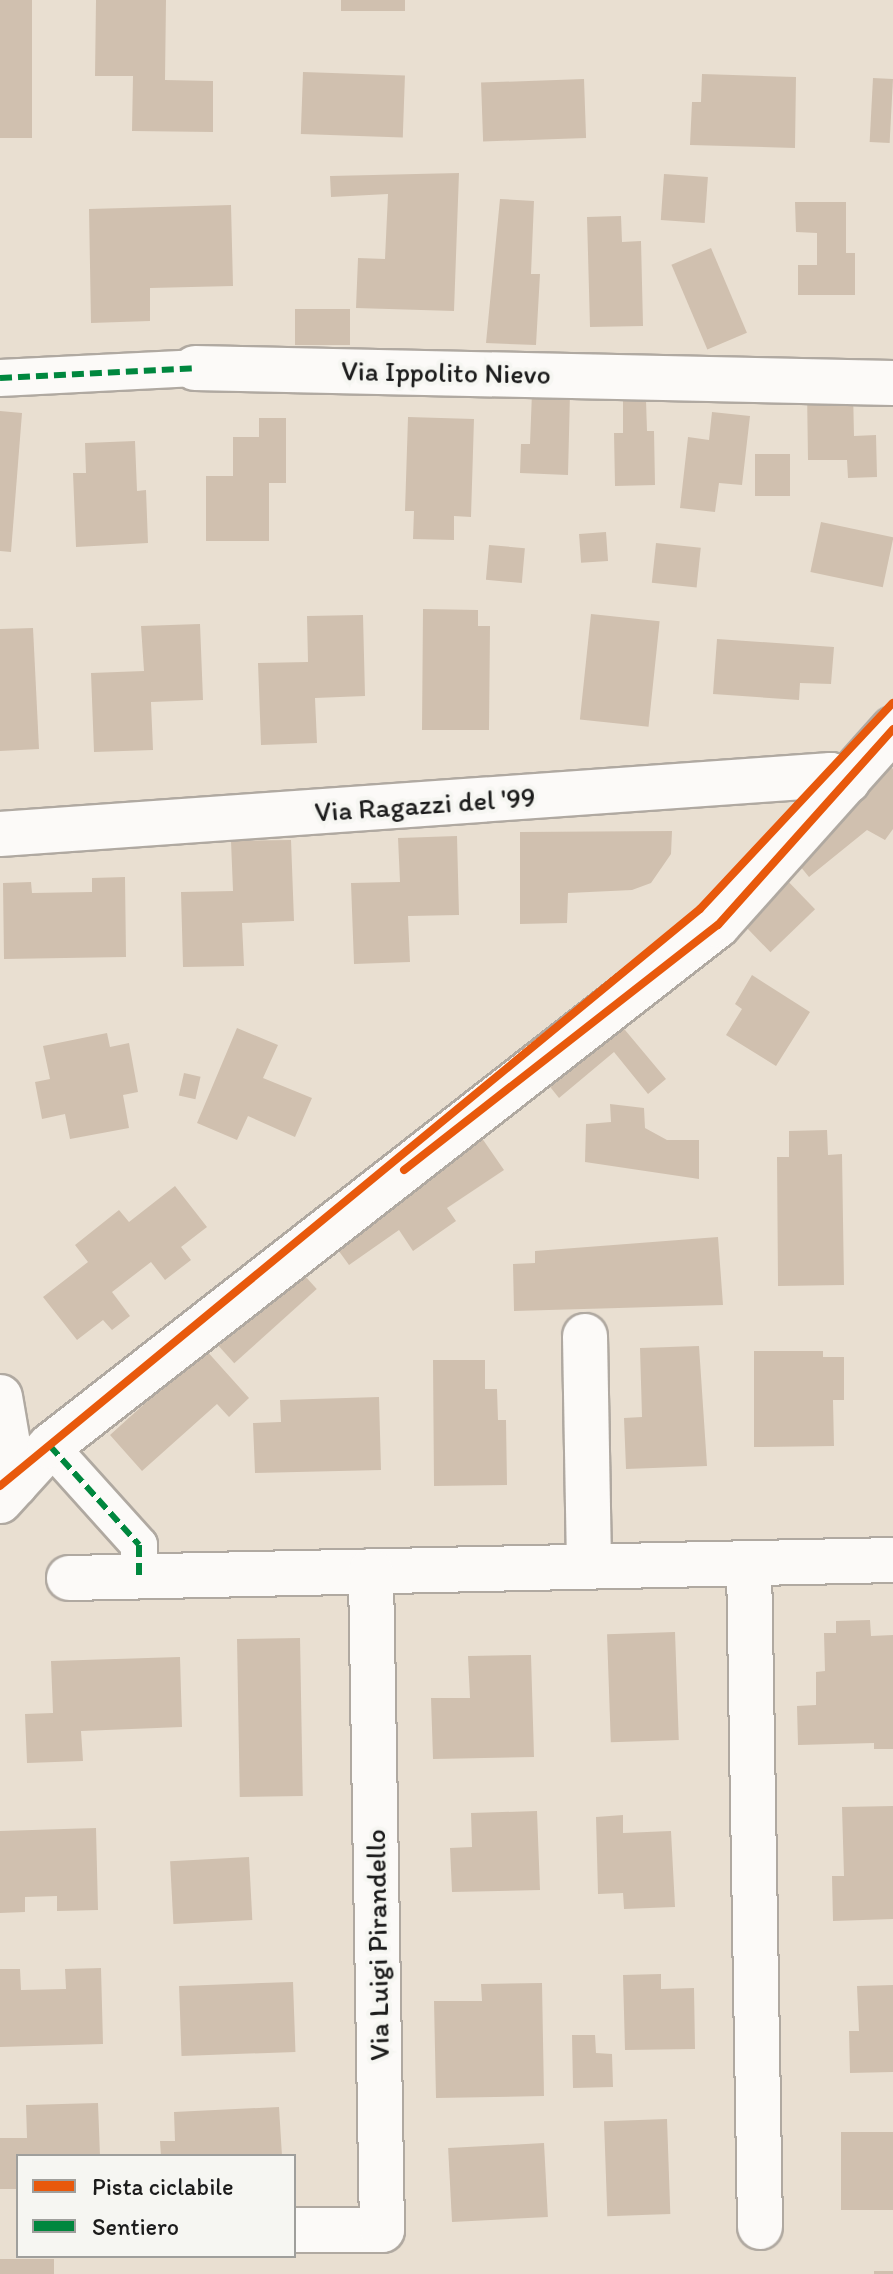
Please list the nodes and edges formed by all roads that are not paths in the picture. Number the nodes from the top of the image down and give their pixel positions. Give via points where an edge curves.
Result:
1 (195, 368) joint
2 (0, 378) edge
3 (893, 383) edge
4 (893, 729) edge
5 (848, 781) junction
6 (0, 834) edge
7 (585, 1336) dead end
8 (0, 1397) edge
9 (50, 1446) junction
10 (7, 1493) edge
11 (893, 1560) edge
12 (749, 1563) junction
13 (589, 1566) junction
14 (371, 1571) junction
15 (139, 1576) junction
16 (69, 1578) dead end
17 (760, 2227) dead end
18 (296, 2230) edge

1 - 2 street, Via Ippolito Nievo
1 - 3 street, Via Ippolito Nievo
4 - 5 street
5 - 6 street, Via Ragazzi del '99 via 831,775
5 - 9 street via 718,925
7 - 13 street
8 - 10 street
9 - 10 street
9 - 15 street via 139,1545
11 - 12 street
12 - 13 street
12 - 17 street
13 - 14 street
14 - 15 street
14 - 18 street, Via Luigi Pirandello via 382,2230
15 - 16 street

